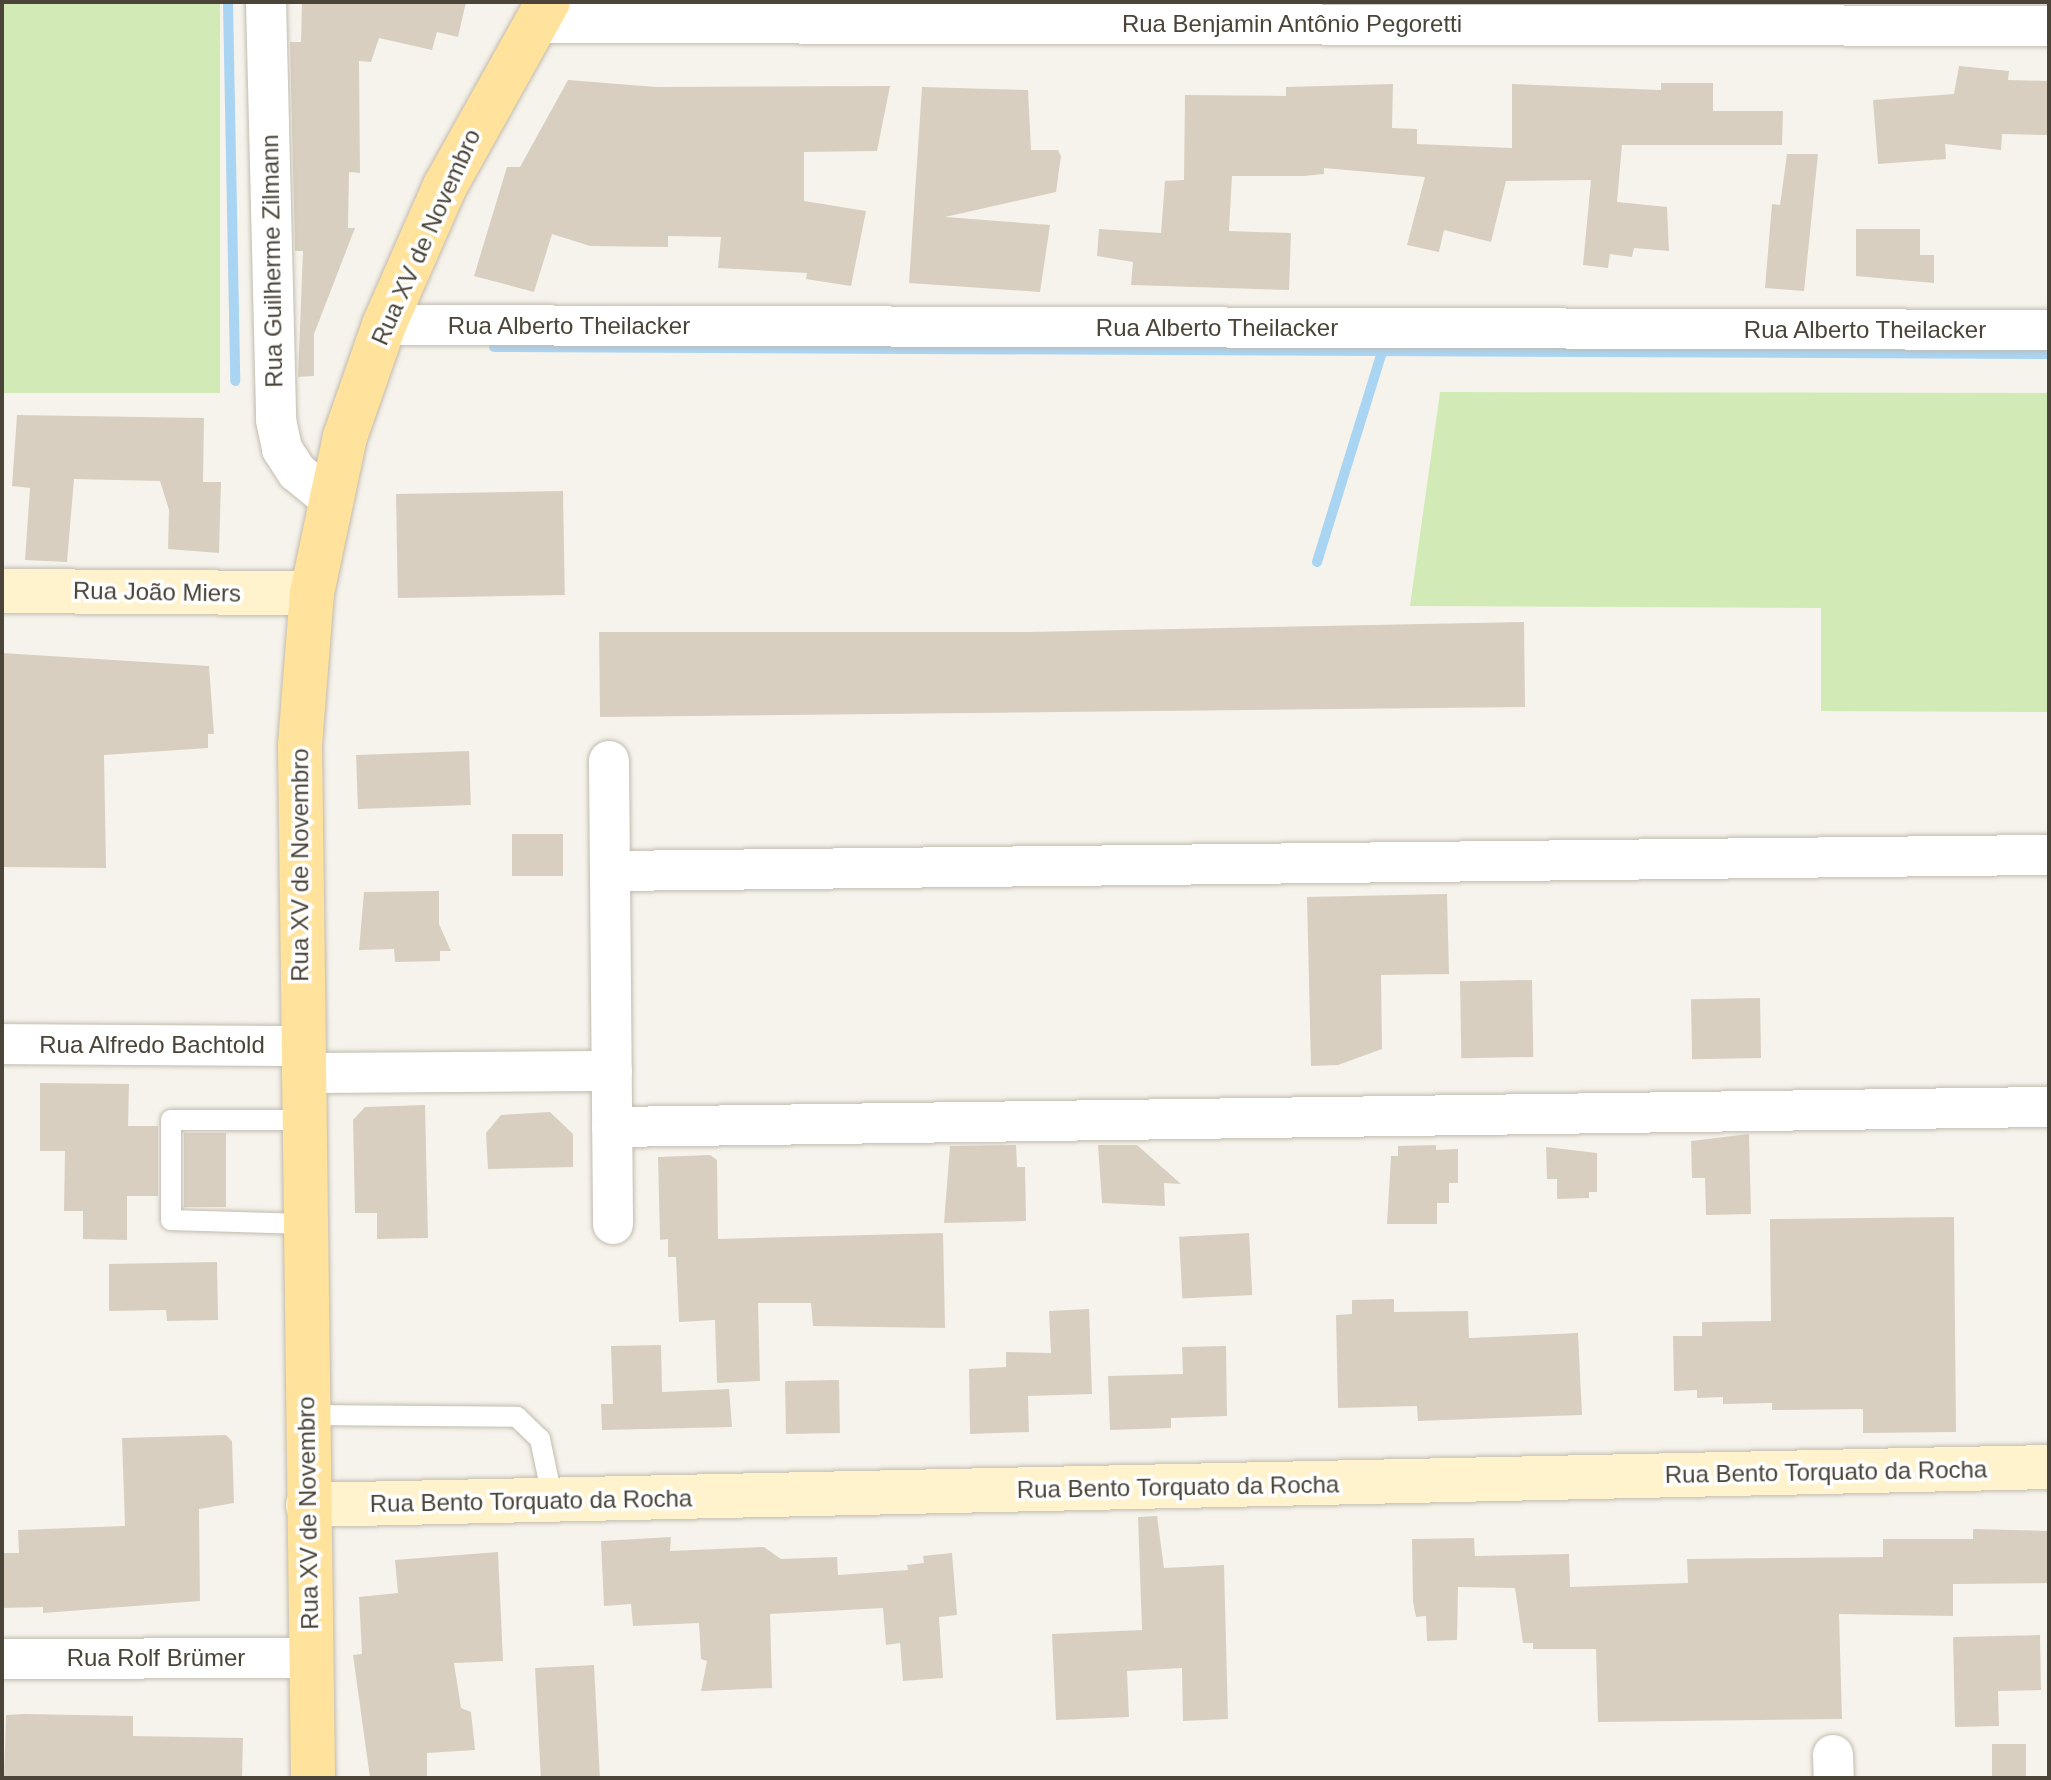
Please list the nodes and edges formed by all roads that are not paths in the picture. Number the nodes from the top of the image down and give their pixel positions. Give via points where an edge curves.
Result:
1 (266, 2) edge
2 (542, 13) edge
3 (2049, 26) edge
4 (384, 325) junction
5 (2049, 330) edge
6 (330, 499) junction
7 (2, 591) edge
8 (312, 593) junction
9 (609, 761) dead end
10 (2049, 855) edge
11 (610, 871) junction
12 (2, 1044) edge
13 (302, 1060) junction
14 (612, 1071) junction
15 (2049, 1107) edge
16 (303, 1120) junction
17 (612, 1127) junction
18 (304, 1224) junction
19 (613, 1224) dead end
20 (306, 1415) junction
21 (2049, 1467) edge
22 (553, 1501) junction
23 (308, 1505) junction
24 (311, 1658) junction
25 (2, 1659) edge
26 (313, 1778) edge

1 - 6 street, Rua Guilherme Zilmann via 276,420 282,449 297,472
2 - 3 street, Rua Benjamin Antônio Pegoretti
2 - 4 main road, Rua XV de Novembro via 445,186
4 - 5 street, Rua Alberto Theilacker
4 - 6 main road, Rua XV de Novembro
6 - 8 main road, Rua XV de Novembro
7 - 8 street, Rua João Miers
8 - 13 main road, Rua XV de Novembro via 300,745
9 - 11 street
10 - 11 street
11 - 14 street
12 - 13 street, Rua Alfredo Bachtold
13 - 14 street, Rua Alfredo Bachtold
13 - 16 main road, Rua XV de Novembro
14 - 17 street
15 - 17 street
16 - 18 main road, Rua XV de Novembro
16 - 18 lane via 171,1120 171,1220
17 - 19 street
18 - 20 main road, Rua XV de Novembro
20 - 22 lane via 517,1417 540,1439
20 - 23 main road, Rua XV de Novembro
21 - 22 street, Rua Bento Torquato da Rocha
22 - 23 street, Rua Bento Torquato da Rocha
23 - 24 main road, Rua XV de Novembro
24 - 25 street, Rua Rolf Brümer
24 - 26 main road, Rua XV de Novembro

